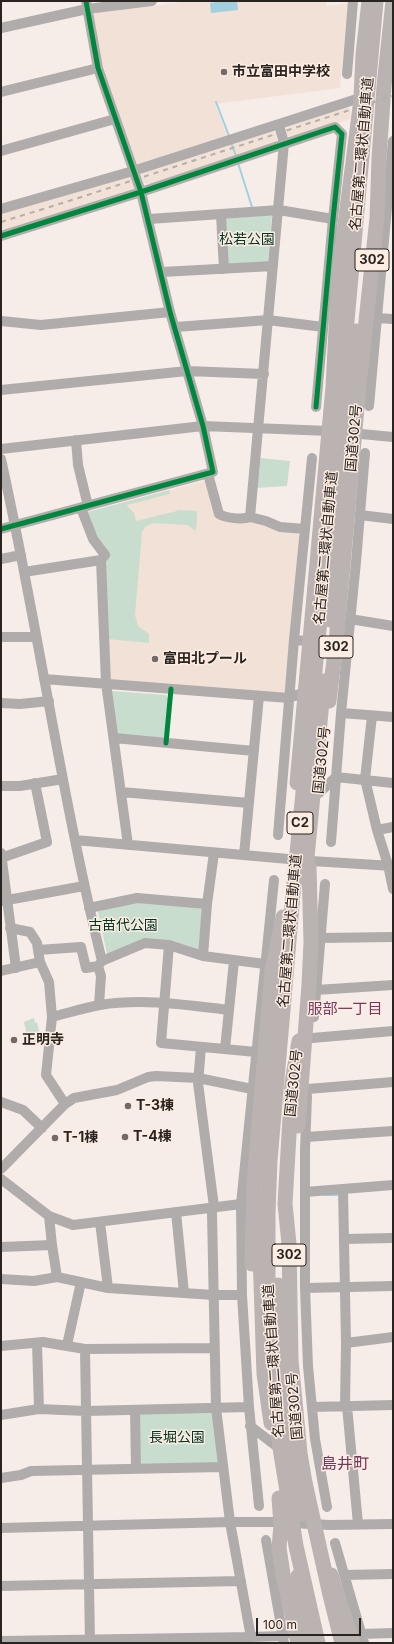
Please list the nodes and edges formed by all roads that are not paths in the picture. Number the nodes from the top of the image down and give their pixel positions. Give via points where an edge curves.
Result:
1 (152, 1) edge
2 (353, 1) edge
3 (369, 1) edge
4 (376, 1) edge
5 (386, 1) edge
6 (393, 1) edge
7 (87, 5) edge
8 (391, 27) edge
9 (1, 28) edge
10 (350, 38) junction
11 (363, 54) junction
12 (98, 68) junction
13 (347, 74) dead end
14 (388, 85) edge
15 (1, 92) edge
16 (361, 99) junction
17 (115, 119) junction
18 (279, 125) junction
19 (393, 141) edge
20 (284, 143) junction
21 (1, 151) edge
22 (379, 158) junction
23 (345, 161) junction
24 (390, 170) junction
25 (133, 171) junction
26 (141, 192) junction
27 (1, 209) edge
28 (279, 210) junction
29 (221, 215) junction
30 (149, 219) junction
31 (333, 219) junction
32 (389, 227) edge
33 (1, 236) edge
34 (273, 266) junction
35 (224, 269) junction
36 (162, 272) junction
37 (170, 312) junction
38 (377, 318) junction
39 (393, 319) edge
40 (268, 320) junction
41 (1, 321) edge
42 (176, 327) junction
43 (323, 332) junction
44 (335, 349) junction
45 (367, 361) junction
46 (186, 371) junction
47 (264, 374) junction
48 (1, 390) edge
49 (369, 406) dead end
50 (316, 407) dead end
51 (203, 426) junction
52 (259, 427) junction
53 (329, 431) junction
54 (355, 433) junction
55 (393, 437) edge
56 (76, 440) junction
57 (1, 449) edge
58 (365, 453) dead end
59 (312, 458) dead end
60 (1, 459) edge
61 (208, 474) junction
62 (350, 487) junction
63 (361, 503) junction
64 (84, 507) junction
65 (360, 515) junction
66 (250, 517) junction
67 (393, 518) edge
68 (16, 525) junction
69 (305, 528) junction
70 (1, 529) edge
71 (21, 555) junction
72 (1, 559) edge
73 (101, 560) junction
74 (24, 572) junction
75 (350, 619) junction
76 (393, 626) edge
77 (1, 637) edge
78 (36, 637) junction
79 (294, 640) junction
80 (310, 641) junction
81 (336, 643) junction
82 (44, 679) junction
83 (106, 683) junction
84 (305, 692) junction
85 (259, 696) junction
86 (289, 698) junction
87 (49, 701) junction
88 (1, 703) edge
89 (341, 713) junction
90 (372, 716) junction
91 (393, 718) edge
92 (114, 738) junction
93 (254, 752) junction
94 (283, 777) junction
95 (336, 777) junction
96 (63, 778) junction
97 (365, 780) junction
98 (35, 783) junction
99 (393, 783) edge
100 (1, 786) edge
101 (296, 790) junction
102 (121, 792) junction
103 (319, 793) junction
104 (249, 803) junction
105 (393, 827) edge
106 (377, 830) junction
107 (278, 835) dead end
108 (75, 840) junction
109 (331, 842) dead end
110 (128, 845) junction
111 (299, 851) junction
112 (214, 852) junction
113 (244, 855) junction
114 (1, 856) edge
115 (312, 861) junction
116 (391, 866) edge
117 (274, 880) dead end
118 (325, 884) dead end
119 (84, 886) junction
120 (393, 889) edge
121 (4, 901) edge
122 (207, 904) junction
123 (89, 908) junction
124 (10, 928) junction
125 (393, 937) edge
126 (321, 938) junction
127 (169, 945) junction
128 (38, 950) junction
129 (307, 954) junction
130 (203, 956) junction
131 (234, 961) junction
132 (40, 962) junction
133 (100, 963) junction
134 (269, 964) junction
135 (16, 968) junction
136 (317, 969) junction
137 (1, 971) edge
138 (393, 985) edge
139 (316, 990) junction
140 (165, 1002) junction
141 (99, 1005) junction
142 (229, 1010) junction
143 (52, 1017) junction
144 (393, 1031) edge
145 (312, 1038) junction
146 (201, 1047) junction
147 (225, 1049) junction
148 (256, 1052) junction
149 (198, 1078) junction
150 (393, 1082) edge
151 (252, 1089) junction
152 (308, 1089) junction
153 (1, 1102) edge
154 (65, 1104) junction
155 (42, 1128) junction
156 (302, 1131) junction
157 (393, 1131) edge
158 (261, 1146) junction
159 (245, 1164) junction
160 (1, 1169) edge
161 (1, 1179) edge
162 (393, 1185) edge
163 (343, 1189) junction
164 (305, 1192) junction
165 (241, 1204) junction
166 (214, 1208) junction
167 (176, 1212) junction
168 (48, 1216) junction
169 (100, 1222) junction
170 (305, 1230) junction
171 (393, 1238) edge
172 (345, 1239) junction
173 (242, 1241) junction
174 (289, 1244) junction
175 (52, 1245) junction
176 (1, 1247) edge
177 (256, 1260) junction
178 (57, 1277) junction
179 (1, 1279) edge
180 (81, 1282) junction
181 (393, 1286) edge
182 (345, 1287) junction
183 (108, 1288) junction
184 (305, 1288) junction
185 (184, 1293) junction
186 (214, 1295) junction
187 (242, 1295) junction
188 (268, 1304) junction
189 (393, 1337) edge
190 (37, 1343) junction
191 (346, 1343) junction
192 (67, 1345) junction
193 (1, 1346) edge
194 (214, 1348) junction
195 (85, 1349) junction
196 (286, 1393) junction
197 (393, 1405) edge
198 (346, 1406) junction
199 (248, 1407) junction
200 (312, 1407) junction
201 (216, 1408) junction
202 (39, 1409) junction
203 (135, 1410) junction
204 (86, 1411) junction
205 (1, 1415) edge
206 (250, 1426) junction
207 (315, 1439) junction
208 (275, 1445) junction
209 (300, 1453) junction
210 (222, 1467) junction
211 (136, 1469) junction
212 (88, 1470) junction
213 (1, 1478) edge
214 (259, 1506) dead end
215 (327, 1507) dead end
216 (230, 1522) junction
217 (285, 1524) junction
218 (314, 1524) junction
219 (358, 1524) junction
220 (393, 1524) edge
221 (89, 1526) junction
222 (1, 1528) edge
223 (266, 1540) dead end
224 (335, 1543) dead end
225 (393, 1574) edge
226 (344, 1575) junction
227 (241, 1581) junction
228 (89, 1584) junction
229 (1, 1586) edge
230 (350, 1616) junction
231 (302, 1623) junction
232 (393, 1633) edge
233 (283, 1639) edge
234 (252, 1640) edge
235 (359, 1640) edge
236 (1, 1641) edge
237 (90, 1641) edge
238 (298, 1643) edge
239 (305, 1643) edge
240 (318, 1643) edge
241 (328, 1643) edge
242 (342, 1643) edge

1 - 7 street
2 - 10 street
3 - 11 highway, 302
4 - 111 highway, 名古屋第二環状自動車道 / C2, bridge
5 - 111 highway, 名古屋第二環状自動車道 / C2, bridge via 343,490
6 - 8 highway, 302
7 - 9 street
7 - 12 street
8 - 14 highway, 302
10 - 11 street
10 - 13 street
11 - 16 highway, 302
12 - 15 street
12 - 17 street
14 - 16 street
14 - 22 highway, 国道302号 / 302
16 - 18 street
16 - 23 highway, 国道302号 / 302
17 - 21 street
17 - 25 street
18 - 20 street
18 - 25 street
19 - 24 street
20 - 23 street via 334,127 342,134
20 - 26 street
20 - 28 street
22 - 24 street
22 - 45 highway, 国道302号 / 302
23 - 31 street
23 - 44 highway, 国道302号 / 302
24 - 32 street
25 - 26 street
25 - 27 street
26 - 30 street
26 - 33 street
28 - 29 street
28 - 31 street
28 - 34 street
29 - 30 street
29 - 35 street
30 - 36 street
31 - 43 street
32 - 38 street
34 - 35 street
34 - 40 street
35 - 36 street
36 - 37 street
37 - 41 street via 41,325
37 - 42 street
38 - 39 street
38 - 45 street
40 - 42 street
40 - 43 street
40 - 47 street
42 - 46 street
43 - 44 street
43 - 50 street
44 - 53 highway, 国道302号 / 302
45 - 49 street
45 - 54 highway, 国道302号 / 302
46 - 47 street
46 - 48 street
46 - 51 street
47 - 52 street
51 - 52 street
51 - 56 street
51 - 61 street via 213,472
52 - 53 street
52 - 66 street
53 - 54 street
53 - 80 highway, 国道302号 / 302
54 - 55 street
54 - 62 highway, 国道302号 / 302
56 - 57 street
56 - 64 street
58 - 63 street
59 - 69 street
60 - 68 street
61 - 64 street
61 - 66 street via 219,514
62 - 63 street
62 - 81 highway, 国道302号 / 302
63 - 65 street
64 - 68 street
64 - 73 street via 93,539 105,555
65 - 67 street
65 - 75 street
66 - 69 street via 280,527
68 - 70 street
68 - 71 street
69 - 79 street
71 - 72 street
71 - 74 street
73 - 74 street
73 - 83 street
74 - 78 street
75 - 76 street
75 - 89 street
77 - 78 street
78 - 82 street
79 - 80 street
79 - 86 street
80 - 81 street
80 - 84 highway, 国道302号 / 302
81 - 103 highway, 国道302号 / 302
82 - 83 street
82 - 87 street
83 - 85 street
83 - 92 street
84 - 86 street
84 - 101 highway, 国道302号 / 302
85 - 86 street
85 - 93 street
86 - 94 street
87 - 88 street
87 - 96 street
89 - 90 street
89 - 95 street
90 - 91 street
90 - 97 street
92 - 93 street
92 - 102 street
93 - 104 street
94 - 101 street
94 - 107 street
95 - 97 street
95 - 103 street
95 - 109 street
96 - 98 street
96 - 108 street
97 - 99 street
97 - 106 street
98 - 100 street
98 - 114 street via 47,842
101 - 111 highway, 国道302号 / 302
102 - 104 street
102 - 110 street
103 - 115 highway, 国道302号 / 302
104 - 113 street
105 - 106 street
106 - 116 street
108 - 110 street
108 - 119 street
110 - 112 street
111 - 113 street
111 - 115 street
111 - 134 highway, 国道302号 / 302
111 - 156 highway, bridge via 311,942
111 - 177 highway, bridge via 272,970 254,1183
111 - 188 highway, 名古屋第二環状自動車道 / C2, bridge via 270,1160
111 - 196 highway, 名古屋第二環状自動車道 / C2, bridge via 278,1214 278,1296
112 - 113 street
112 - 122 street
114 - 121 street
115 - 116 street
115 - 129 highway, 国道302号 / 302
116 - 120 street
117 - 134 street
118 - 126 street
119 - 121 street
119 - 123 street
121 - 124 street
122 - 123 street via 137,898
122 - 130 street
123 - 133 street
124 - 128 street via 30,932
124 - 135 street
125 - 126 street
126 - 136 street
127 - 130 street
127 - 133 street via 145,943
127 - 140 street
128 - 132 street
128 - 133 street via 80,948 86,968
129 - 136 street
129 - 174 highway, 国道302号 / 302 via 305,998 292,1083 285,1204
130 - 131 street
131 - 134 street
131 - 142 street
132 - 135 street
132 - 143 street via 49,982
133 - 141 street
134 - 148 street
134 - 158 highway, 国道302号 / 302
135 - 137 street
136 - 139 street
138 - 139 street
139 - 145 street
140 - 141 street
140 - 142 street
140 - 146 street via 161,1043
141 - 143 street
142 - 147 street
143 - 154 street via 46,1076
144 - 145 street
145 - 152 street
146 - 147 street
146 - 149 street
147 - 148 street
148 - 151 street
149 - 151 street
149 - 154 street via 148,1077 117,1090 74,1098
149 - 166 street
150 - 152 street
151 - 159 street
152 - 156 street
153 - 155 street via 23,1110
154 - 155 street
155 - 160 street
156 - 157 street
156 - 164 street
156 - 174 highway
158 - 159 street
158 - 177 highway, 国道302号 / 302
159 - 165 street
161 - 168 street
162 - 163 street
163 - 164 street
163 - 172 street
164 - 170 street
165 - 166 street
165 - 173 street
166 - 167 street
166 - 186 street
167 - 169 street
167 - 185 street
168 - 169 street via 73,1225
168 - 175 street
169 - 183 street
170 - 174 street
170 - 184 street
171 - 172 street
172 - 182 street
173 - 177 street
173 - 187 street
174 - 209 highway, 国道302号 / 302 via 291,1360
175 - 176 street
175 - 178 street
177 - 208 highway, 国道302号 via 253,1311
178 - 179 street via 34,1281
178 - 180 street
180 - 183 street
180 - 192 street
181 - 182 street
182 - 184 street
182 - 191 street
183 - 185 street
184 - 200 street
185 - 186 street
186 - 187 street
186 - 194 street
187 - 199 street
188 - 217 highway, bridge via 269,1369
188 - 240 highway, 名古屋第二環状自動車道 / C2, bridge via 274,1395 282,1462 296,1546
189 - 191 street
190 - 192 street
190 - 193 street
190 - 202 street
191 - 198 street
192 - 195 street
194 - 195 street
194 - 201 street
195 - 204 street
196 - 241 highway, 名古屋第二環状自動車道 / C2, bridge via 305,1543
196 - 242 highway, bridge
197 - 198 street
198 - 200 street
198 - 219 street
199 - 201 street
199 - 206 street
200 - 207 street
201 - 203 street
201 - 210 street
202 - 204 street
202 - 205 street
203 - 204 street
203 - 211 street
204 - 212 street
206 - 208 street
206 - 214 street
207 - 209 street
207 - 215 street
208 - 217 highway, 国道302号
209 - 218 highway, 国道302号 / 302
210 - 211 street
210 - 216 street
211 - 212 street
212 - 213 street via 31,1471
212 - 221 street
216 - 217 street
216 - 221 street
216 - 227 street
217 - 218 street
217 - 231 highway, 国道302号 via 298,1581
217 - 238 highway, bridge via 279,1548
217 - 239 highway, bridge via 295,1609
218 - 219 street
218 - 230 highway, 国道302号 / 302
219 - 220 street
221 - 222 street
221 - 228 street
223 - 233 street
224 - 226 street
225 - 226 street
226 - 230 street
227 - 228 street
227 - 234 street
228 - 229 street
228 - 237 street
230 - 235 highway, 国道302号 / 302
231 - 233 street
231 - 239 highway, 国道302号
232 - 235 street
233 - 234 street
234 - 237 street
236 - 237 street

